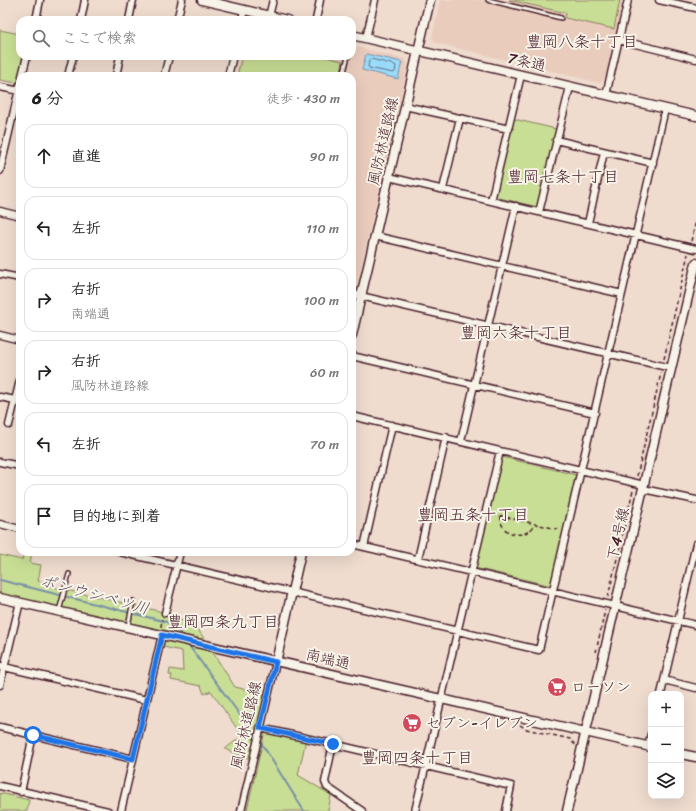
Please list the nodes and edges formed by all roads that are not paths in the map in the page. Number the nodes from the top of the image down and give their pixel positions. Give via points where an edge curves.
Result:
1 (40, 0) edge
2 (85, 0) edge
3 (133, 0) edge
4 (182, 0) edge
5 (202, 0) edge
6 (273, 0) edge
7 (320, 0) edge
8 (375, 0) edge
9 (430, 0) edge
10 (488, 0) edge
11 (628, 0) edge
12 (659, 0) edge
13 (226, 3) edge
14 (696, 8) edge
15 (244, 10) junction
16 (37, 16) edge
17 (82, 16) edge
18 (130, 16) edge
19 (178, 16) edge
20 (243, 16) edge
21 (269, 16) joint
22 (317, 16) edge
23 (561, 18) dead end
24 (356, 37) edge
25 (366, 38) junction
26 (619, 40) junction
27 (418, 51) junction
28 (696, 59) edge
29 (26, 60) edge
30 (72, 60) edge
31 (119, 60) edge
32 (168, 60) edge
33 (232, 60) edge
34 (347, 60) edge
35 (23, 72) edge
36 (69, 72) edge
37 (117, 72) edge
38 (165, 72) edge
39 (229, 72) edge
40 (344, 72) edge
41 (521, 75) junction
42 (0, 86) edge
43 (570, 86) junction
44 (16, 88) edge
45 (606, 95) junction
46 (16, 105) edge
47 (406, 106) junction
48 (665, 109) junction
49 (696, 116) edge
50 (460, 118) junction
51 (509, 129) junction
52 (556, 140) junction
53 (604, 152) junction
54 (653, 163) junction
55 (0, 171) edge
56 (389, 177) junction
57 (443, 189) junction
58 (491, 201) junction
59 (516, 206) junction
60 (0, 211) edge
61 (539, 212) junction
62 (16, 215) edge
63 (588, 223) junction
64 (636, 235) junction
65 (375, 236) junction
66 (693, 248) edge
67 (696, 263) edge
68 (501, 266) junction
69 (0, 274) edge
70 (16, 277) edge
71 (694, 279) edge
72 (622, 294) junction
73 (356, 295) edge
74 (361, 296) junction
75 (356, 318) edge
76 (487, 326) junction
77 (0, 335) edge
78 (16, 339) edge
79 (608, 354) junction
80 (356, 357) edge
81 (671, 368) junction
82 (473, 385) junction
83 (0, 397) edge
84 (16, 401) edge
85 (16, 406) edge
86 (594, 413) junction
87 (356, 417) edge
88 (9, 425) dead end
89 (392, 425) junction
90 (446, 438) junction
91 (461, 441) junction
92 (500, 451) junction
93 (0, 462) edge
94 (16, 465) edge
95 (582, 469) junction
96 (643, 487) junction
97 (696, 500) edge
98 (0, 524) edge
99 (16, 528) edge
100 (696, 544) edge
101 (356, 545) edge
102 (364, 546) junction
103 (136, 556) edge
104 (179, 556) edge
105 (300, 556) edge
106 (418, 559) junction
107 (694, 561) edge
108 (177, 566) junction
109 (471, 571) junction
110 (69, 574) dead end
111 (553, 591) junction
112 (292, 592) junction
113 (0, 598) edge
114 (133, 601) dead end
115 (20, 602) junction
116 (615, 606) junction
117 (59, 611) junction
118 (164, 615) road end
119 (678, 621) junction
120 (129, 623) junction
121 (696, 625) edge
122 (457, 631) junction
123 (162, 635) junction
124 (276, 662) junction
125 (2, 666) edge
126 (664, 680) junction
127 (0, 685) edge
128 (696, 688) edge
129 (662, 691) edge
130 (146, 700) junction
131 (441, 700) junction
132 (0, 727) edge
133 (260, 729) junction
134 (585, 732) junction
135 (33, 735) junction
136 (333, 744) junction
137 (648, 746) edge
138 (684, 755) edge
139 (696, 757) edge
140 (133, 759) junction
141 (425, 766) junction
142 (0, 786) edge
143 (21, 792) junction
144 (108, 811) edge
145 (121, 811) edge
146 (241, 811) edge
147 (362, 811) edge
148 (415, 811) edge
149 (506, 811) edge
150 (567, 811) edge

1 - 16 street
2 - 17 street
3 - 18 street
4 - 19 street
5 - 13 street
6 - 21 street
7 - 22 street
8 - 25 street
9 - 27 street, 風防林道路線
10 - 23 lane
11 - 26 street
12 - 14 street
13 - 15 street
15 - 20 street
15 - 21 street
24 - 25 street, 7条通
25 - 27 street, 7条通
26 - 28 street
26 - 45 street
27 - 41 street, 7条通
27 - 47 street, 風防林道路線
29 - 35 street
30 - 36 street
31 - 37 street
32 - 38 street
33 - 39 street
34 - 40 lane
41 - 43 street, 7条通
41 - 51 street
42 - 44 street
43 - 45 street, 7条通
43 - 52 street
45 - 48 street, 7条通
46 - 55 street
47 - 50 street
47 - 56 street, 風防林道路線
48 - 49 street, 7条通
48 - 54 street
50 - 51 street
50 - 57 street
51 - 58 street
52 - 53 street
52 - 61 street
53 - 54 street
53 - 63 street
54 - 64 street
56 - 57 street
56 - 65 street, 風防林道路線
57 - 58 street
58 - 59 street
59 - 61 street
59 - 68 street
60 - 62 street
61 - 63 street
63 - 64 street
64 - 66 street
64 - 72 street
65 - 68 street
65 - 74 street, 風防林道路線
67 - 71 street, 下4号線
68 - 72 street
68 - 76 street
69 - 70 street
71 - 81 street, 下4号線
72 - 79 street
73 - 74 street
74 - 75 street, 風防林道路線
74 - 76 street
76 - 79 street
76 - 82 street
77 - 78 street
79 - 81 street
79 - 86 street
80 - 82 street
81 - 96 street, 下4号線
82 - 86 street
82 - 91 street
83 - 84 street
85 - 88 street
86 - 95 street
87 - 89 street
89 - 90 street
89 - 102 street
90 - 91 street
90 - 106 street
91 - 92 street
92 - 95 street
92 - 109 street
93 - 94 street
95 - 96 street
95 - 111 street
96 - 97 street
96 - 116 street, 下4号線
98 - 99 street
100 - 107 street
101 - 102 street
102 - 106 street
103 - 108 street
104 - 108 street
105 - 112 street, 風防林道路線
106 - 109 street
107 - 119 street
108 - 112 street
108 - 118 street
109 - 111 street
109 - 122 street
110 - 117 lane
111 - 116 street
111 - 122 street via 539,650
112 - 122 street
112 - 124 street, 風防林道路線
113 - 115 street, 南端通
114 - 120 lane
115 - 117 street, 南端通
115 - 125 street
116 - 119 street
116 - 134 street, 下4号線
117 - 120 street, 南端通
119 - 121 street
119 - 126 street
120 - 123 street, 南端通
122 - 131 street
123 - 124 street, 南端通
123 - 130 street
124 - 131 street, 南端通
124 - 133 street, 風防林道路線
125 - 127 street
125 - 130 street
126 - 128 street
126 - 129 street
130 - 140 street
131 - 134 street, 南端通
131 - 141 street
132 - 135 street
133 - 136 street
133 - 146 street, 風防林道路線
134 - 137 street, 南端通
134 - 150 street, 下4号線
135 - 140 street
135 - 143 street
136 - 141 street
136 - 147 street via 325,782 327,787
138 - 139 street
140 - 145 street
141 - 148 street
141 - 149 street via 512,786
142 - 143 street
143 - 144 street

